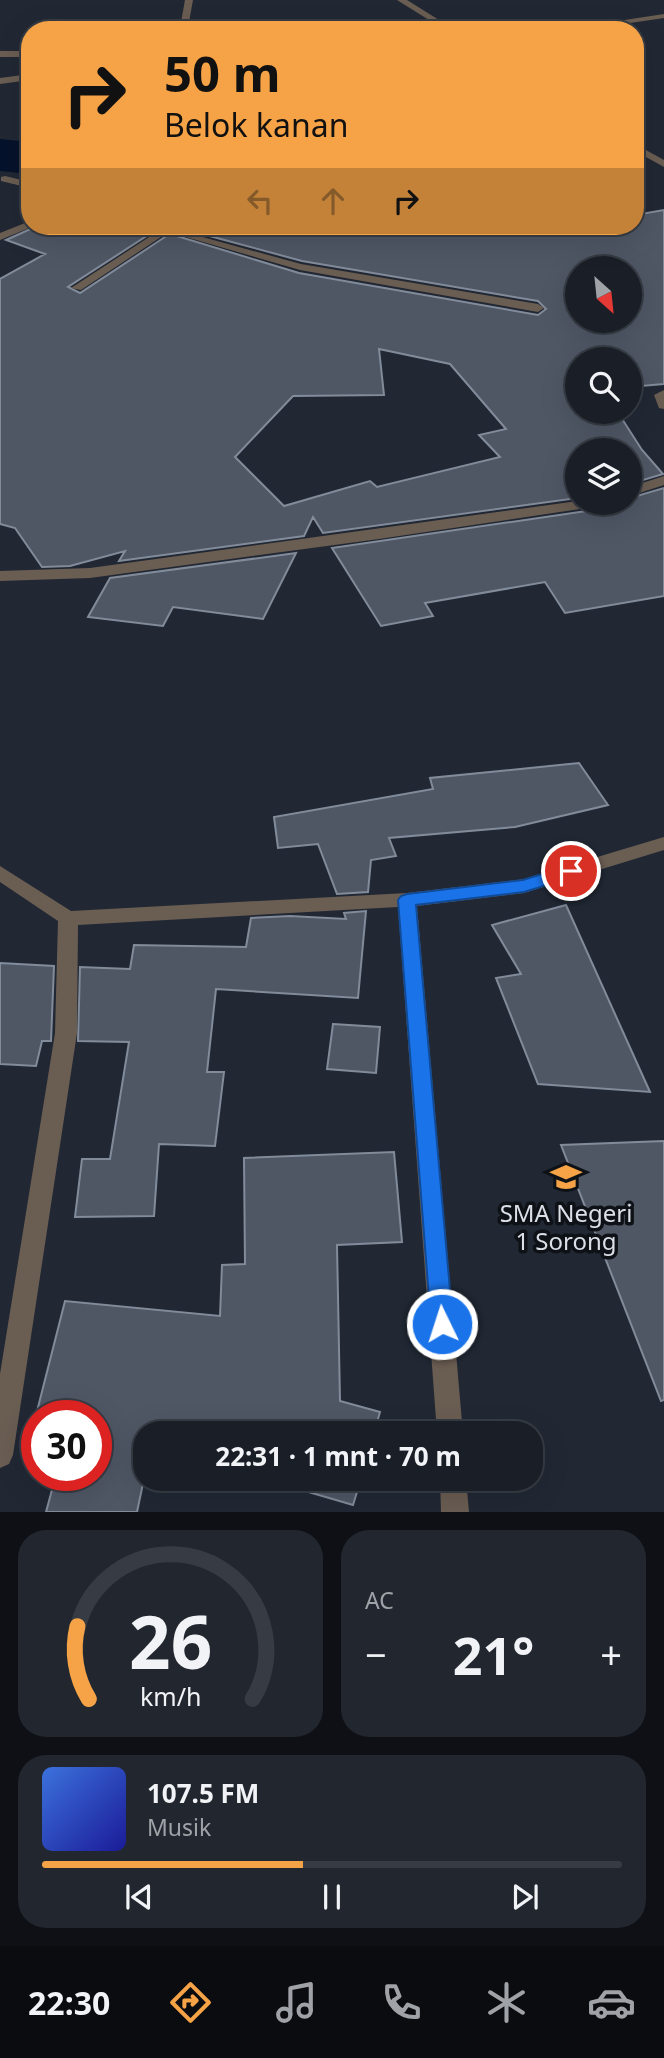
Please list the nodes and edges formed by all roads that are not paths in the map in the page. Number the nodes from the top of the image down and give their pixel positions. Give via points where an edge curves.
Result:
1 (189, 0) edge
2 (401, 0) edge
3 (664, 16) edge
4 (185, 21) edge
5 (436, 21) edge
6 (628, 21) edge
7 (0, 54) edge
8 (21, 54) edge
9 (21, 78) edge
10 (0, 80) edge
11 (644, 152) edge
12 (664, 164) edge
13 (5, 179) dead end
14 (21, 183) edge
15 (21, 228) edge
16 (152, 235) edge
17 (185, 235) edge
18 (188, 236) joint
19 (0, 237) edge
20 (77, 288) dead end
21 (538, 308) dead end
22 (664, 394) edge
23 (664, 405) edge
24 (664, 480) edge
25 (642, 488) edge
26 (565, 507) edge
27 (0, 576) edge
28 (664, 843) edge
29 (0, 873) edge
30 (407, 900) junction
31 (68, 918) junction
32 (449, 1421) edge
33 (0, 1455) edge
34 (454, 1491) edge
35 (455, 1512) edge

1 - 4 street
2 - 5 street
3 - 6 street
7 - 8 street
9 - 10 street
11 - 12 street
13 - 14 street
15 - 19 street
16 - 20 street
17 - 18 street
18 - 21 street via 300,267
22 - 23 street via 660,395
24 - 25 street
26 - 27 street via 90,573
28 - 30 street via 524,886
29 - 31 street
30 - 31 street
30 - 32 street
31 - 33 street via 66,1032
34 - 35 street

